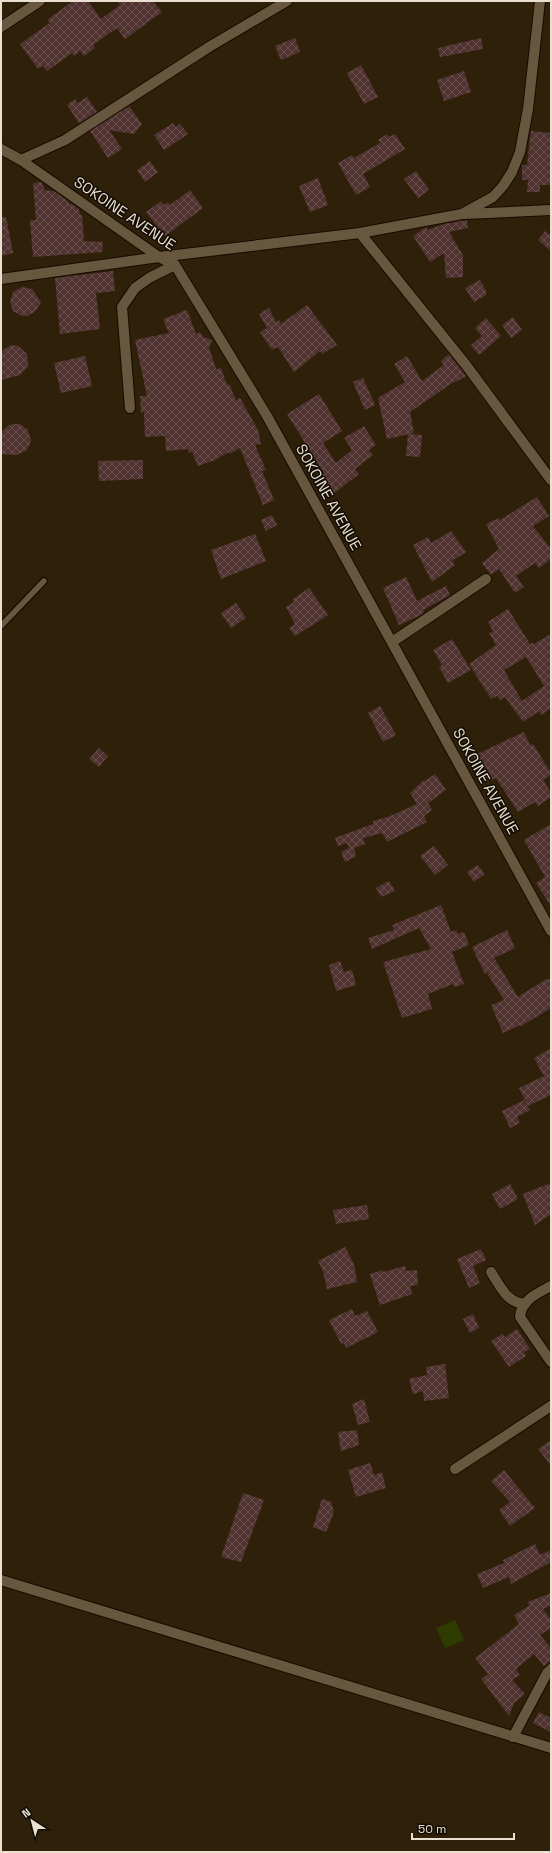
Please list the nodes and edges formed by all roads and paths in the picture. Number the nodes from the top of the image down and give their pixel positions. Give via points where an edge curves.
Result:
1 (40, 1) edge
2 (287, 1) edge
3 (540, 1) edge
4 (1, 27) edge
5 (1, 148) edge
6 (21, 160) junction
7 (551, 210) edge
8 (462, 214) junction
9 (360, 233) junction
10 (159, 257) junction
11 (175, 265) junction
12 (1, 279) edge
13 (130, 408) dead end
14 (551, 480) edge
15 (486, 579) dead end
16 (44, 581) dead end
17 (1, 626) edge
18 (392, 642) junction
19 (551, 931) edge
20 (491, 1272) dead end
21 (551, 1286) edge
22 (525, 1304) junction
23 (551, 1362) edge
24 (551, 1406) edge
25 (455, 1469) dead end
26 (1, 1580) edge
27 (551, 1669) edge
28 (513, 1737) junction
29 (551, 1748) edge

1 - 4 street
2 - 6 street via 209,47 65,140
3 - 8 street via 528,109 520,152 512,172 498,192
5 - 6 street, SOKOINE AVENUE
6 - 10 street, SOKOINE AVENUE
7 - 8 street
8 - 9 street
9 - 10 street
9 - 14 street via 466,365
10 - 11 street, SOKOINE AVENUE
10 - 12 street
11 - 13 street via 135,288 122,307
11 - 18 street, SOKOINE AVENUE via 267,416
15 - 18 street
16 - 17 lane
18 - 19 street, SOKOINE AVENUE
20 - 22 street via 509,1298
21 - 22 street via 534,1295
22 - 23 street via 520,1317
24 - 25 street
26 - 28 street
27 - 28 street
28 - 29 street

